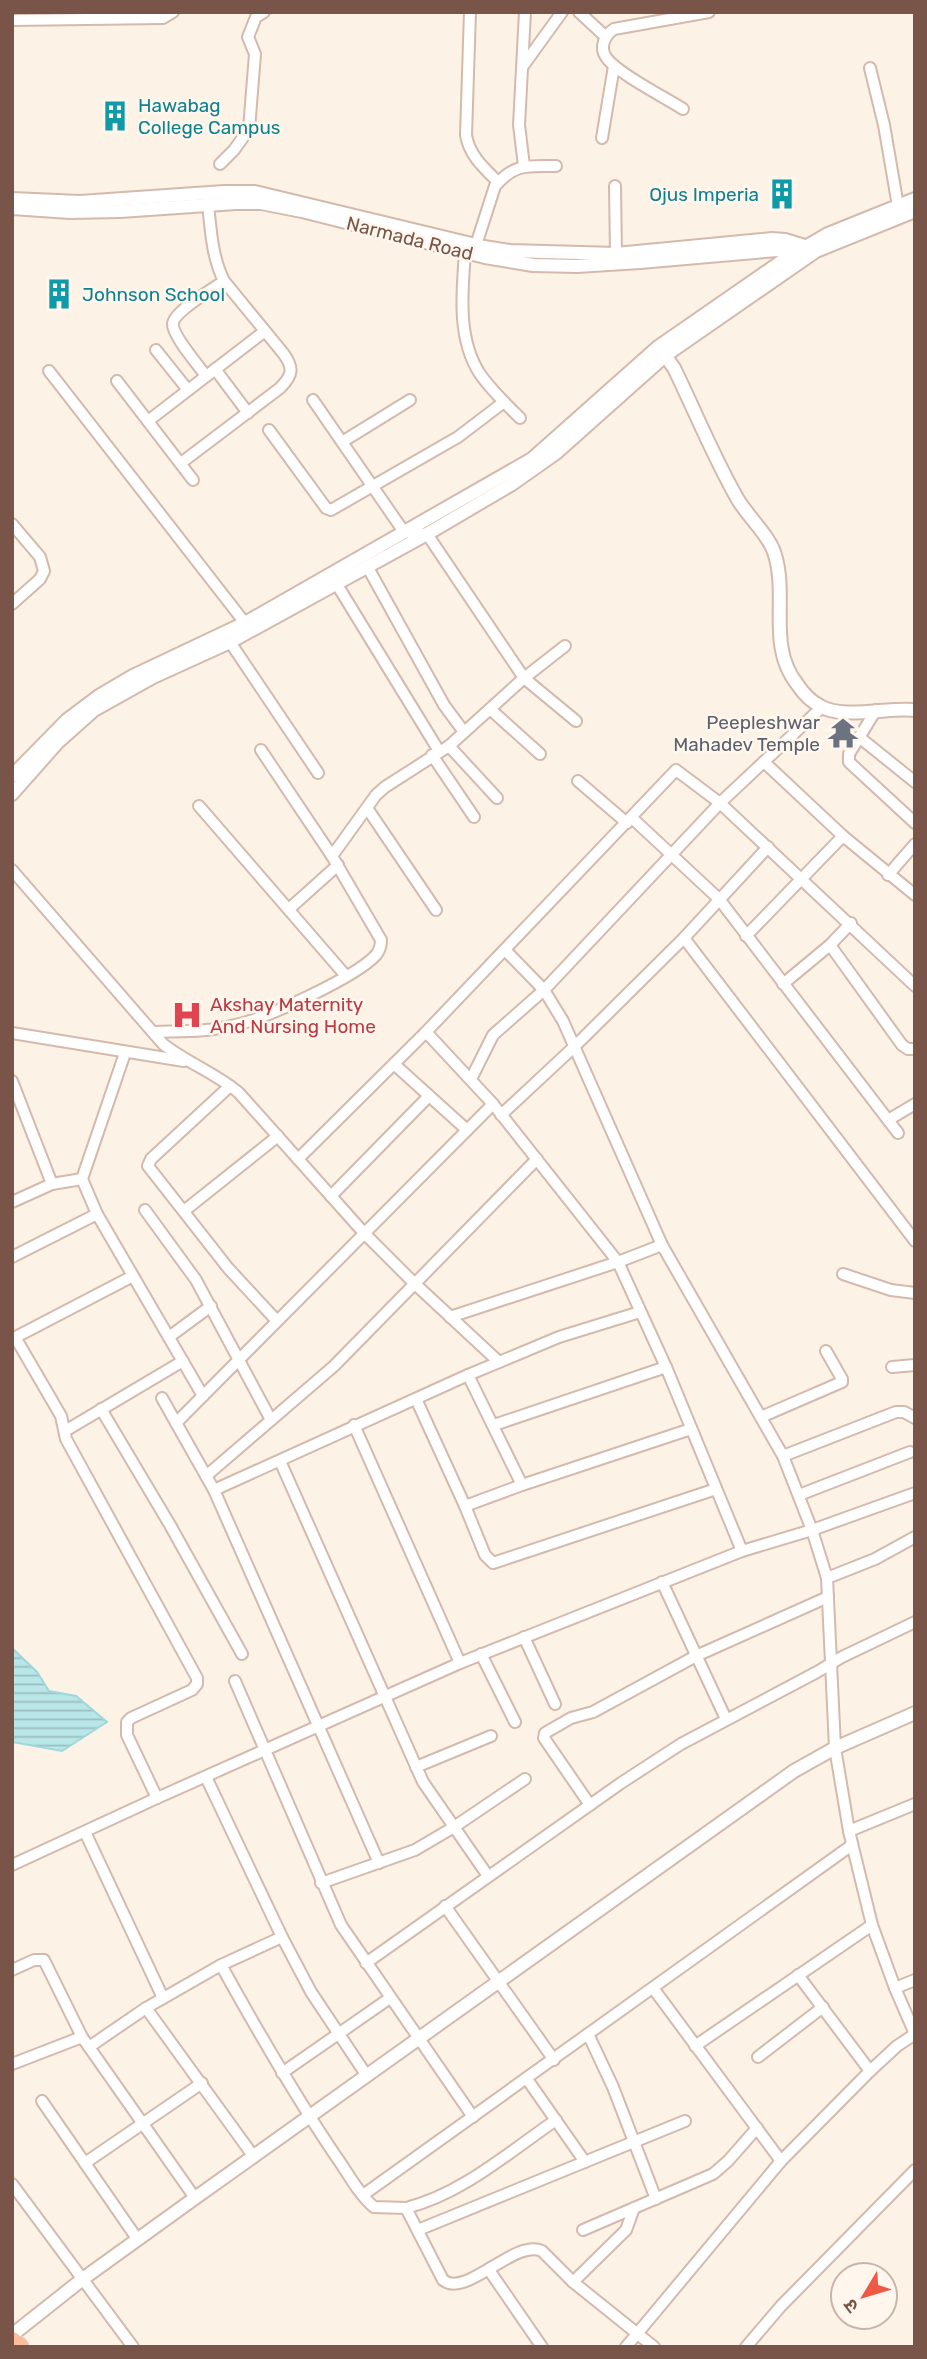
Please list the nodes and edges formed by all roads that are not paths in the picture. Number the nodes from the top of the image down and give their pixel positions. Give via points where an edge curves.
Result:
1 (173, 12) edge
2 (264, 12) edge
3 (470, 12) edge
4 (525, 12) edge
5 (562, 12) edge
6 (579, 12) edge
7 (709, 12) edge
8 (119, 16) edge
9 (12, 20) edge
10 (606, 37) junction
11 (614, 66) junction
12 (521, 68) junction
13 (870, 68) dead end
14 (683, 109) dead end
15 (602, 138) dead end
16 (220, 164) dead end
17 (524, 166) junction
18 (556, 166) dead end
19 (498, 182) junction
20 (615, 186) dead end
21 (12, 198) edge
22 (915, 199) edge
23 (208, 205) junction
24 (898, 206) junction
25 (12, 208) edge
26 (915, 211) edge
27 (476, 245) junction
28 (806, 252) junction
29 (465, 253) junction
30 (744, 253) junction
31 (616, 254) junction
32 (754, 280) junction
33 (224, 281) junction
34 (265, 331) junction
35 (156, 350) dead end
36 (662, 351) junction
37 (49, 371) dead end
38 (211, 372) junction
39 (117, 381) dead end
40 (188, 390) junction
41 (313, 400) dead end
42 (410, 400) dead end
43 (504, 402) junction
44 (248, 413) junction
45 (520, 418) dead end
46 (148, 421) junction
47 (269, 430) dead end
48 (342, 442) junction
49 (181, 463) junction
50 (192, 480) dead end
51 (373, 486) junction
52 (12, 524) edge
53 (404, 532) junction
54 (427, 534) junction
55 (367, 566) junction
56 (336, 583) junction
57 (12, 604) edge
58 (245, 622) junction
59 (230, 642) junction
60 (565, 646) dead end
61 (524, 678) junction
62 (821, 708) junction
63 (490, 709) junction
64 (876, 710) junction
65 (915, 710) edge
66 (576, 721) dead end
67 (464, 732) junction
68 (859, 737) junction
69 (261, 750) dead end
70 (440, 751) junction
71 (540, 754) dead end
72 (764, 762) junction
73 (318, 773) dead end
74 (578, 781) dead end
75 (915, 782) edge
76 (14, 784) edge
77 (497, 798) dead end
78 (720, 803) junction
79 (199, 806) dead end
80 (367, 808) junction
81 (474, 817) dead end
82 (629, 821) junction
83 (915, 823) edge
84 (843, 836) junction
85 (915, 844) edge
86 (768, 847) junction
87 (672, 854) junction
88 (335, 860) junction
89 (12, 870) edge
90 (888, 875) junction
91 (803, 879) junction
92 (915, 895) edge
93 (719, 900) junction
94 (289, 909) junction
95 (436, 911) dead end
96 (850, 923) junction
97 (746, 936) junction
98 (684, 938) junction
99 (830, 945) junction
100 (505, 950) junction
101 (346, 976) junction
102 (783, 984) junction
103 (915, 986) edge
104 (544, 990) junction
105 (154, 1032) junction
106 (426, 1032) junction
107 (12, 1033) edge
108 (575, 1046) junction
109 (915, 1049) edge
110 (125, 1053) junction
111 (187, 1061) junction
112 (394, 1064) junction
113 (471, 1079) junction
114 (12, 1081) edge
115 (230, 1086) junction
116 (429, 1096) junction
117 (493, 1104) junction
118 (915, 1104) edge
119 (501, 1115) junction
120 (888, 1120) junction
121 (467, 1130) junction
122 (898, 1133) dead end
123 (278, 1136) junction
124 (298, 1159) junction
125 (537, 1159) junction
126 (82, 1179) junction
127 (52, 1184) junction
128 (331, 1196) junction
129 (12, 1202) edge
130 (145, 1210) dead end
131 (184, 1212) junction
132 (97, 1214) junction
133 (364, 1233) junction
134 (915, 1241) edge
135 (662, 1245) junction
136 (12, 1257) edge
137 (618, 1262) junction
138 (843, 1274) dead end
139 (134, 1276) junction
140 (414, 1283) junction
141 (915, 1293) edge
142 (211, 1307) junction
143 (640, 1312) junction
144 (450, 1317) junction
145 (277, 1321) junction
146 (169, 1336) junction
147 (14, 1338) edge
148 (826, 1351) dead end
149 (238, 1360) junction
150 (183, 1361) junction
151 (499, 1362) junction
152 (915, 1365) edge
153 (666, 1367) junction
154 (892, 1367) dead end
155 (468, 1375) junction
156 (202, 1396) junction
157 (162, 1398) dead end
158 (416, 1399) junction
159 (101, 1409) junction
160 (761, 1417) junction
161 (915, 1418) edge
162 (271, 1420) junction
163 (176, 1423) junction
164 (354, 1425) junction
165 (494, 1425) junction
166 (691, 1429) junction
167 (65, 1431) junction
168 (910, 1452) dead end
169 (783, 1456) junction
170 (280, 1461) junction
171 (206, 1476) junction
172 (522, 1485) junction
173 (716, 1489) junction
174 (214, 1490) junction
175 (915, 1493) edge
176 (799, 1495) junction
177 (466, 1506) junction
178 (812, 1530) junction
179 (915, 1537) edge
180 (742, 1551) junction
181 (827, 1578) junction
182 (662, 1582) junction
183 (828, 1597) junction
184 (915, 1622) edge
185 (524, 1637) junction
186 (242, 1654) dead end
187 (481, 1654) junction
188 (696, 1656) junction
189 (460, 1663) junction
190 (832, 1664) junction
191 (235, 1681) dead end
192 (385, 1697) junction
193 (555, 1704) dead end
194 (915, 1713) edge
195 (726, 1720) junction
196 (515, 1722) dead end
197 (318, 1726) junction
198 (491, 1736) dead end
199 (835, 1748) junction
200 (266, 1749) junction
201 (416, 1767) junction
202 (206, 1777) junction
203 (525, 1779) dead end
204 (157, 1798) junction
205 (915, 1804) edge
206 (590, 1805) junction
207 (454, 1828) junction
208 (849, 1831) junction
209 (85, 1832) junction
210 (852, 1845) junction
211 (379, 1863) junction
212 (12, 1865) edge
213 (488, 1876) junction
214 (321, 1883) junction
215 (445, 1906) junction
216 (872, 1925) junction
217 (282, 1937) junction
218 (366, 1963) junction
219 (221, 1965) junction
220 (12, 1970) edge
221 (798, 1975) junction
222 (915, 1980) edge
223 (499, 1982) junction
224 (653, 1988) junction
225 (895, 1988) junction
226 (163, 1998) junction
227 (390, 1998) junction
228 (146, 2007) junction
229 (822, 2007) junction
230 (588, 2034) junction
231 (915, 2034) edge
232 (338, 2035) junction
233 (419, 2039) junction
234 (86, 2042) junction
235 (695, 2046) junction
236 (758, 2057) dead end
237 (554, 2060) junction
238 (12, 2064) edge
239 (870, 2071) junction
240 (282, 2073) junction
241 (367, 2076) junction
242 (527, 2079) junction
243 (202, 2083) junction
244 (42, 2101) dead end
245 (473, 2116) junction
246 (310, 2117) junction
247 (556, 2120) junction
248 (685, 2121) dead end
249 (141, 2123) junction
250 (757, 2128) junction
251 (635, 2141) junction
252 (254, 2157) junction
253 (781, 2161) junction
254 (584, 2162) junction
255 (85, 2163) junction
256 (915, 2170) edge
257 (12, 2184) edge
258 (363, 2194) junction
259 (195, 2198) junction
260 (656, 2199) junction
261 (406, 2208) junction
262 (634, 2208) junction
263 (418, 2230) junction
264 (583, 2231) dead end
265 (138, 2239) junction
266 (489, 2270) junction
267 (84, 2278) junction
268 (573, 2282) junction
269 (636, 2333) junction
270 (12, 2335) edge
271 (12, 2341) edge
272 (19, 2347) edge
273 (133, 2347) edge
274 (542, 2347) edge
275 (626, 2347) edge
276 (654, 2347) edge
277 (746, 2347) edge

1 - 8 street via 163,18
2 - 16 street via 256,17 248,37 255,54 249,129
3 - 19 street via 466,135 481,165
4 - 12 street
5 - 12 street
6 - 10 street
7 - 10 street via 614,29
8 - 9 street
10 - 11 street via 604,53
11 - 14 street
11 - 15 street
12 - 17 street via 519,125
13 - 24 street
17 - 18 street
17 - 19 street
19 - 27 street
20 - 31 street
21 - 27 street via 80,202 255,192
22 - 24 street
23 - 25 street, Narmada Road via 70,212
23 - 29 street, Narmada Road via 261,203
23 - 33 street via 212,246
24 - 28 street via 828,234
26 - 28 street
27 - 31 street via 526,252
28 - 30 street, Narmada Road
28 - 31 street via 785,240 772,239
28 - 32 street
28 - 36 street
29 - 30 street, Narmada Road via 533,265 566,265
29 - 43 street via 462,292 467,344 480,373
30 - 32 street via 753,265
32 - 36 street
33 - 34 street
33 - 38 street via 181,311 173,324
34 - 38 street
34 - 44 street via 291,364 292,372 281,388
35 - 40 street
36 - 53 street via 532,459
36 - 54 street via 556,453
36 - 62 street via 737,498 773,549 785,667
37 - 58 street
38 - 40 street
38 - 44 street
39 - 46 street
40 - 46 street
41 - 48 street
42 - 48 street
43 - 45 street
43 - 51 street via 458,437
44 - 49 street
46 - 49 street
47 - 51 street via 326,508 336,509
48 - 51 street
49 - 50 street
51 - 53 street
52 - 57 street via 40,557 44,571
53 - 54 street
53 - 58 street
54 - 55 street
54 - 61 street
55 - 56 street
55 - 67 street via 444,705
56 - 59 street
56 - 70 street
58 - 76 street via 99,696 67,720
59 - 73 street
59 - 76 street via 94,710
60 - 61 street
61 - 63 street
61 - 66 street
62 - 64 street
62 - 72 street
63 - 67 street
63 - 71 street
64 - 65 street
64 - 68 street
67 - 70 street
68 - 75 street
68 - 83 street via 849,762
69 - 88 street
70 - 77 street
70 - 80 street via 385,787
70 - 81 street
72 - 78 street
72 - 84 street
74 - 82 street
78 - 82 street via 676,770
78 - 86 street
78 - 87 street
79 - 94 street
80 - 88 street
80 - 95 street
82 - 87 street
82 - 100 street
84 - 90 street
84 - 91 street
85 - 90 street
86 - 91 street
86 - 93 street
87 - 93 street
87 - 104 street
88 - 94 street
88 - 101 street via 381,940 375,956
89 - 105 street
90 - 92 street
91 - 96 street
91 - 97 street
93 - 97 street
93 - 98 street
94 - 101 street
96 - 99 street
96 - 103 street
97 - 102 street
98 - 108 street
98 - 134 street
99 - 102 street
99 - 109 street via 902,1045
100 - 104 street
100 - 106 street
101 - 105 street via 238,1025
102 - 120 street
104 - 108 street
104 - 113 street via 493,1035
105 - 111 street
106 - 112 street
106 - 113 street
107 - 110 street
108 - 119 street
108 - 135 street
110 - 111 street
110 - 126 street
111 - 115 street
112 - 116 street
112 - 124 street
113 - 117 street
114 - 127 street
115 - 123 street
115 - 131 street via 148,1163
116 - 121 street
116 - 128 street
117 - 119 street
117 - 121 street
118 - 120 street
119 - 125 street
120 - 122 street
121 - 133 street
123 - 124 street
123 - 131 street
124 - 128 street
125 - 137 street
125 - 140 street
126 - 127 street
126 - 132 street
127 - 129 street
128 - 133 street
130 - 142 street
131 - 145 street
132 - 136 street
132 - 139 street
133 - 140 street
133 - 145 street
135 - 137 street
135 - 160 street
137 - 143 street
137 - 144 street
138 - 141 street
139 - 146 street
139 - 147 street
140 - 144 street
140 - 162 street via 334,1366
142 - 146 street
142 - 149 street
143 - 151 street via 559,1337
143 - 153 street
144 - 151 street
145 - 149 street
146 - 150 street
147 - 167 street via 61,1416
148 - 160 street via 842,1382
149 - 156 street
149 - 162 street
150 - 156 street
150 - 159 street
151 - 155 street
152 - 154 street
153 - 165 street
153 - 166 street
155 - 158 street
155 - 165 street
156 - 163 street
157 - 163 street
158 - 164 street
158 - 177 street
159 - 167 street
159 - 186 street
160 - 169 street
161 - 169 street via 896,1412
162 - 171 street
163 - 171 street
164 - 170 street
164 - 189 street
165 - 172 street
166 - 172 street
166 - 173 street
167 - 204 street via 197,1678 192,1690 127,1722 127,1735
168 - 176 street
169 - 176 street
170 - 174 street
170 - 192 street
171 - 174 street
172 - 177 street
173 - 177 street via 498,1563 485,1555
173 - 180 street
174 - 197 street
175 - 178 street
176 - 178 street
178 - 180 street
178 - 181 street
179 - 181 street
180 - 182 street
181 - 183 street
182 - 185 street
182 - 188 street
183 - 188 street
183 - 190 street
184 - 190 street
185 - 187 street
185 - 193 street
187 - 189 street
187 - 196 street
188 - 195 street
188 - 206 street via 545,1733
189 - 192 street
190 - 195 street
190 - 199 street
191 - 200 street
192 - 197 street
192 - 201 street
194 - 199 street
195 - 206 street
197 - 200 street
197 - 211 street
198 - 201 street
199 - 208 street
199 - 223 street via 794,1771
200 - 202 street
200 - 214 street
201 - 207 street
202 - 204 street
202 - 217 street
203 - 207 street
204 - 209 street
205 - 208 street
206 - 213 street
207 - 211 street
207 - 213 street
208 - 210 street
209 - 212 street
209 - 226 street
210 - 216 street
210 - 224 street
211 - 214 street
213 - 215 street
214 - 218 street
215 - 218 street
215 - 223 street
216 - 221 street
216 - 225 street
217 - 219 street
217 - 232 street
218 - 227 street
219 - 226 street
219 - 240 street
220 - 234 street via 44,1960
221 - 229 street
221 - 235 street
222 - 225 street
223 - 233 street
223 - 237 street
224 - 230 street
224 - 235 street
225 - 231 street
226 - 228 street
227 - 232 street
227 - 233 street
228 - 234 street
228 - 243 street
229 - 236 street
229 - 239 street
230 - 237 street
230 - 251 street
231 - 239 street
232 - 240 street
232 - 241 street
233 - 241 street
233 - 245 street
234 - 238 street
234 - 249 street
235 - 250 street
237 - 242 street
239 - 253 street
240 - 246 street
241 - 246 street
242 - 245 street
242 - 247 street
243 - 249 street
243 - 252 street
244 - 255 street
245 - 258 street
246 - 252 street
246 - 258 street
247 - 254 street
247 - 261 street via 448,2193
248 - 251 street
249 - 255 street
249 - 259 street
250 - 253 street
250 - 260 street via 713,2174
251 - 254 street
251 - 260 street
252 - 259 street
253 - 269 street
254 - 263 street
255 - 265 street
256 - 277 street
257 - 267 street
258 - 261 street via 374,2207
259 - 265 street
260 - 262 street
261 - 263 street
262 - 264 street
262 - 268 street via 626,2230
263 - 266 street via 447,2283 456,2284
265 - 267 street
266 - 268 street via 536,2248
266 - 274 street
267 - 270 street
267 - 273 street
268 - 269 street
269 - 275 street
269 - 276 street
271 - 272 highway

